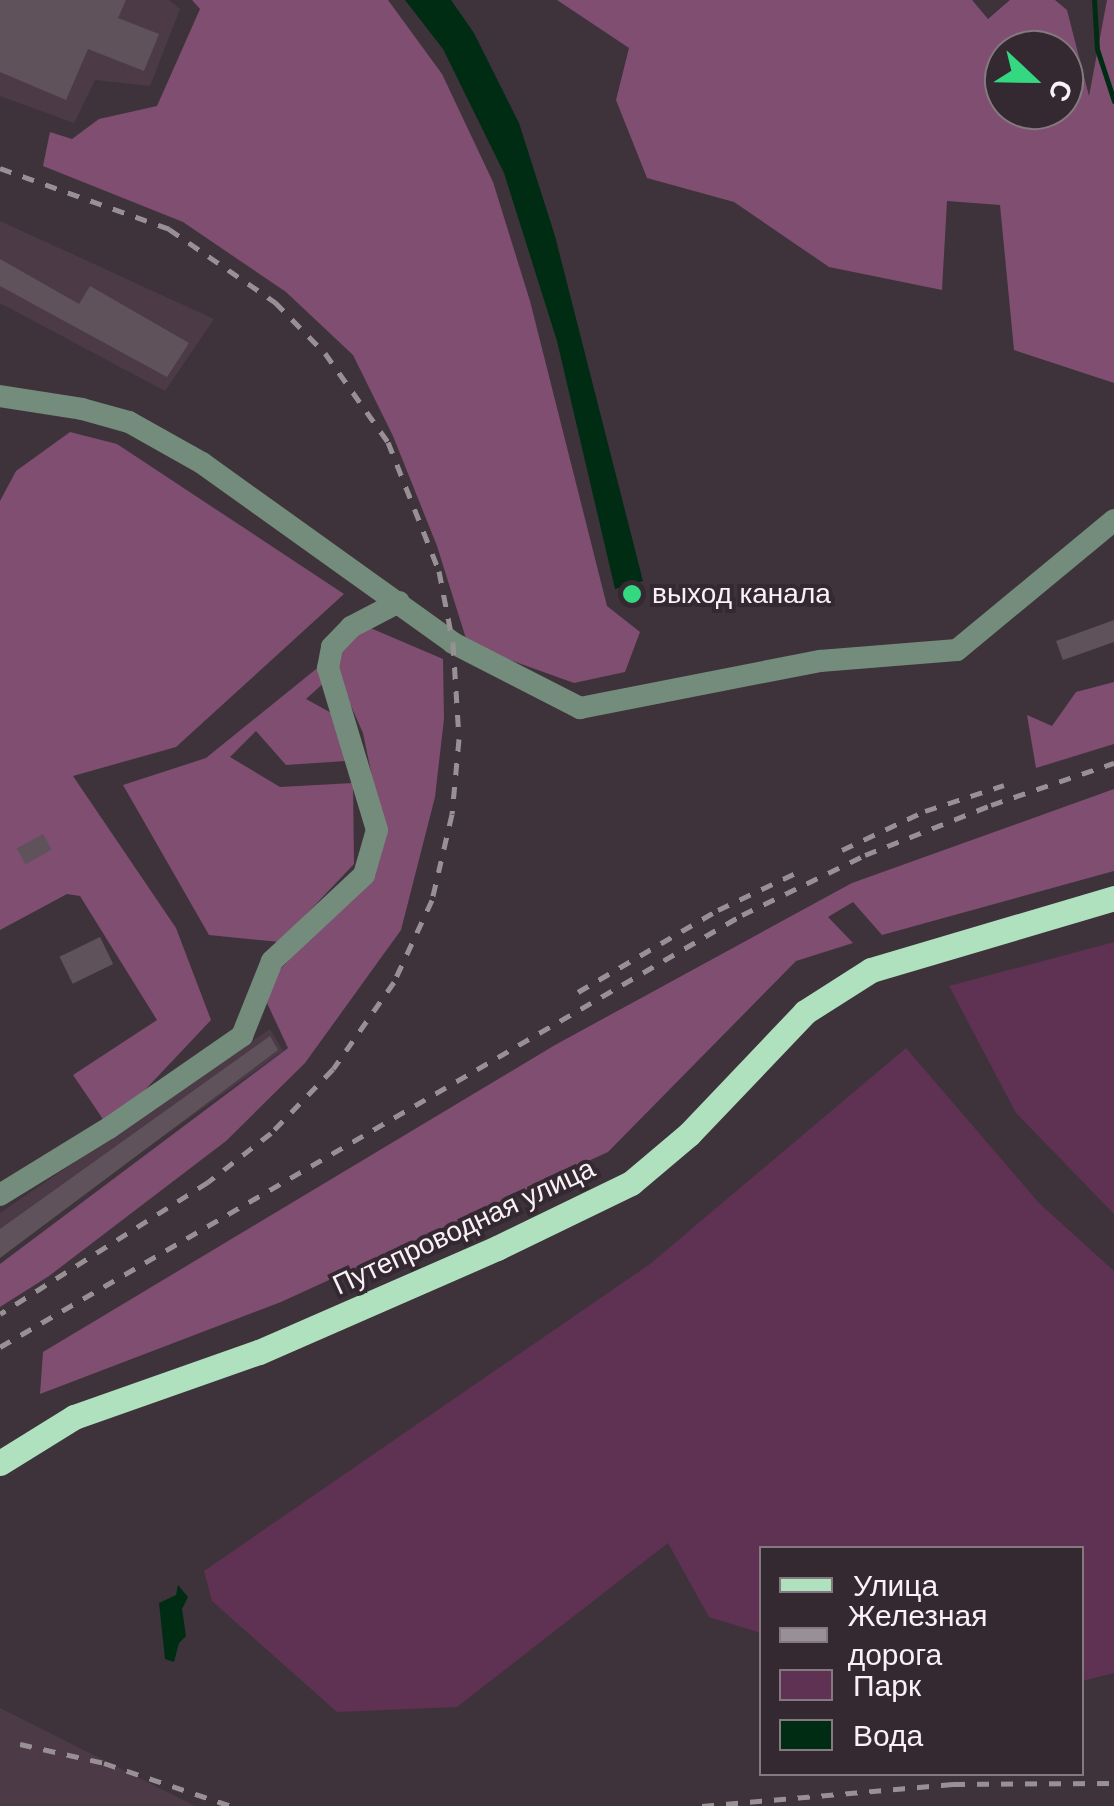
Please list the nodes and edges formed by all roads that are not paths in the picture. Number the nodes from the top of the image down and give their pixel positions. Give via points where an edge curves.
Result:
1 (0, 396) edge
2 (1114, 520) edge
3 (399, 602) junction
4 (1114, 898) edge
5 (0, 1195) edge
6 (0, 1463) edge

1 - 3 street via 129,422 202,463
2 - 3 street via 957,650 820,661 580,708 453,643
3 - 5 street via 351,627 332,648 328,668 377,830 364,875 272,960 242,1036
4 - 6 main road, Путепроводная улица via 871,970 805,1012 689,1134 631,1183 259,1352 74,1417

